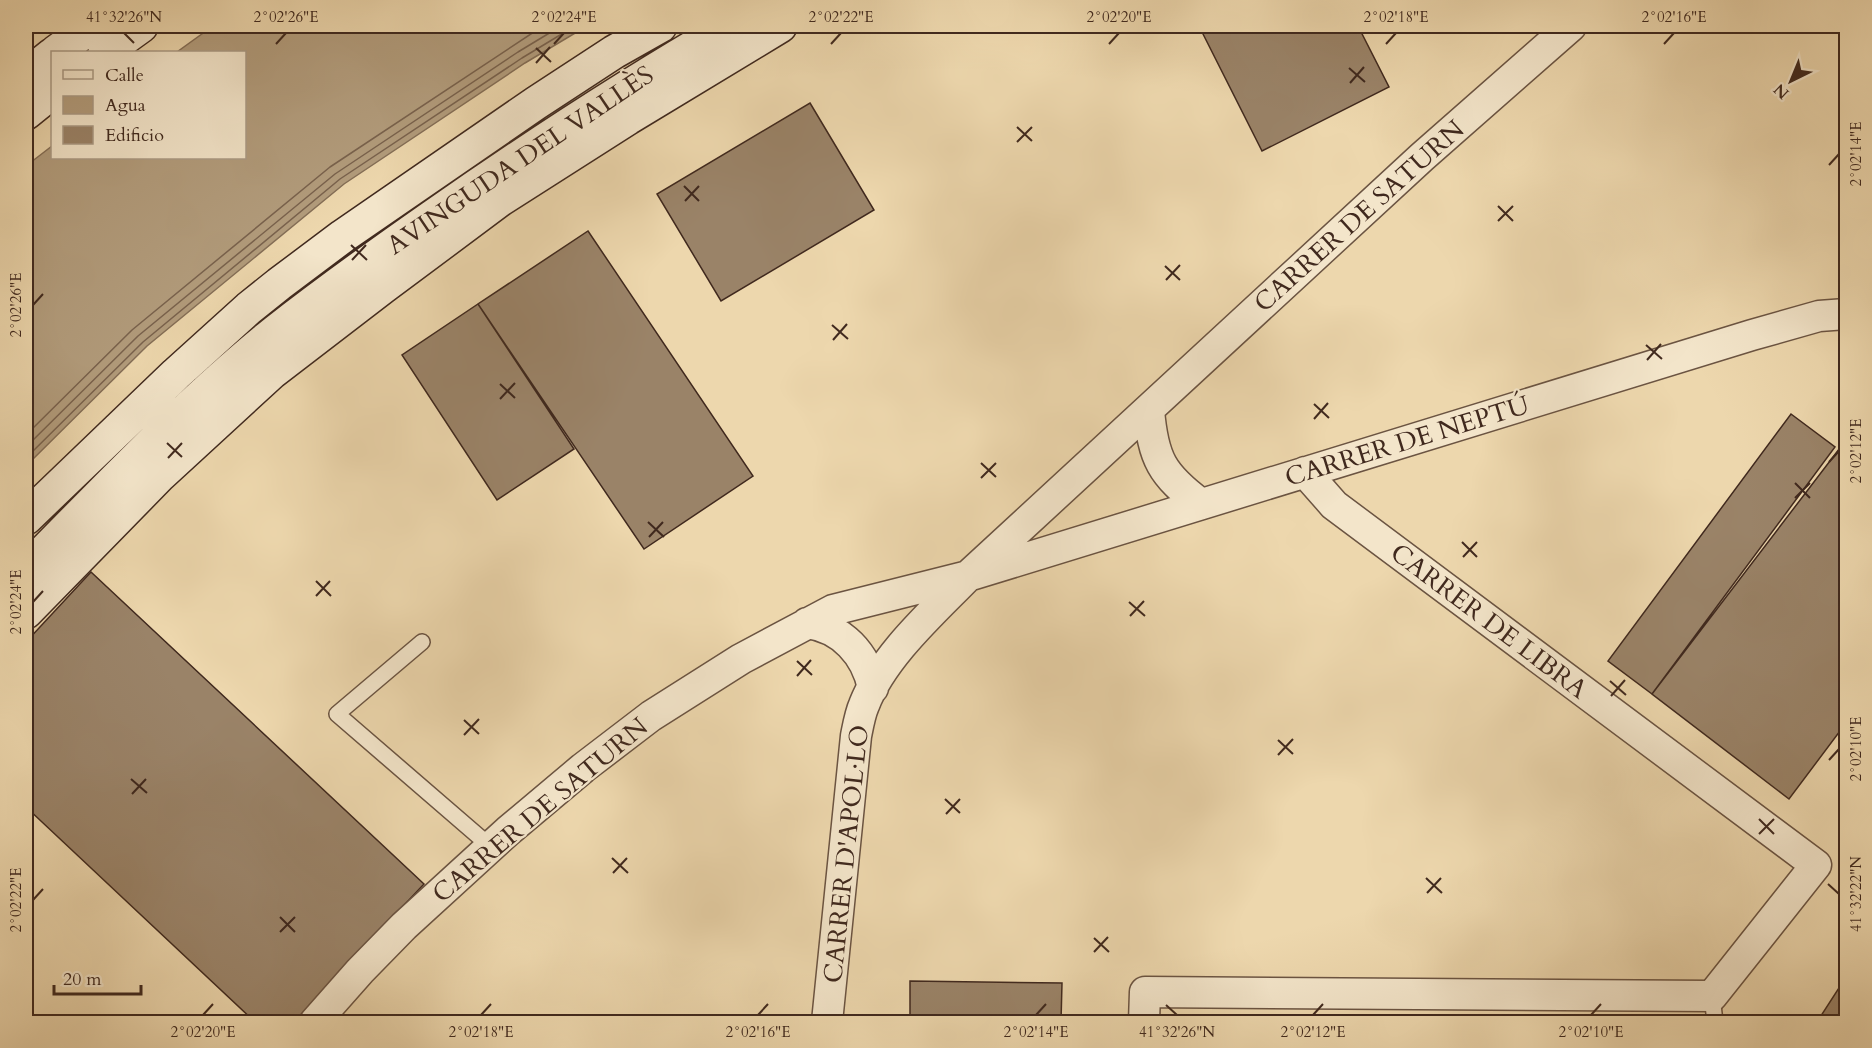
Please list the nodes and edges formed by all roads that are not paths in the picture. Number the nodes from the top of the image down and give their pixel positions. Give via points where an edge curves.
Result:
1 (92, 26) edge
2 (141, 26) edge
3 (660, 26) edge
4 (729, 26) edge
5 (780, 26) edge
6 (1570, 26) edge
7 (58, 51) edge
8 (106, 51) edge
9 (51, 56) edge
10 (26, 76) edge
11 (51, 93) edge
12 (26, 113) edge
13 (475, 203) junction
14 (1846, 314) edge
15 (1149, 410) junction
16 (1305, 472) junction
17 (1201, 504) junction
18 (26, 518) edge
19 (74, 541) junction
20 (26, 570) edge
21 (968, 576) junction
22 (26, 612) edge
23 (807, 623) junction
24 (422, 642) dead end
25 (873, 688) junction
26 (491, 847) junction
27 (1714, 1009) edge
28 (315, 1023) edge
29 (827, 1023) edge
30 (1144, 1023) edge

1 - 7 main road
2 - 8 main road
3 - 18 main road, AVINGUDA DEL VALLÈS via 536,103 279,284 176,374
4 - 13 main road, AVINGUDA DEL VALLÈS via 622,88
5 - 13 main road via 501,199
6 - 15 street, CARRER DE SATURN
9 - 10 main road
11 - 12 main road
13 - 19 main road via 382,287 272,373 160,475
14 - 16 street, CARRER DE NEPTÚ via 1819,316 1763,332
15 - 17 street via 1154,447 1162,467 1178,487
15 - 21 street, CARRER DE SATURN
16 - 17 street, CARRER DE NEPTÚ
16 - 27 street, CARRER DE LIBRA via 1334,505 1816,865
17 - 21 street, CARRER DE NEPTÚ
19 - 20 main road
19 - 22 main road
21 - 23 street, CARRER DE SATURN via 833,610
21 - 25 street, CARRER D'APOL·LO via 902,646
23 - 25 street, CARRER D'APOL·LO via 822,625 849,643 863,659
23 - 26 street, CARRER DE SATURN via 651,716
24 - 26 lane via 337,714
25 - 29 street, CARRER D'APOL·LO via 855,736
26 - 28 street, CARRER DE SATURN via 404,926
27 - 30 street, CARRER DE LIBRA via 1145,992

